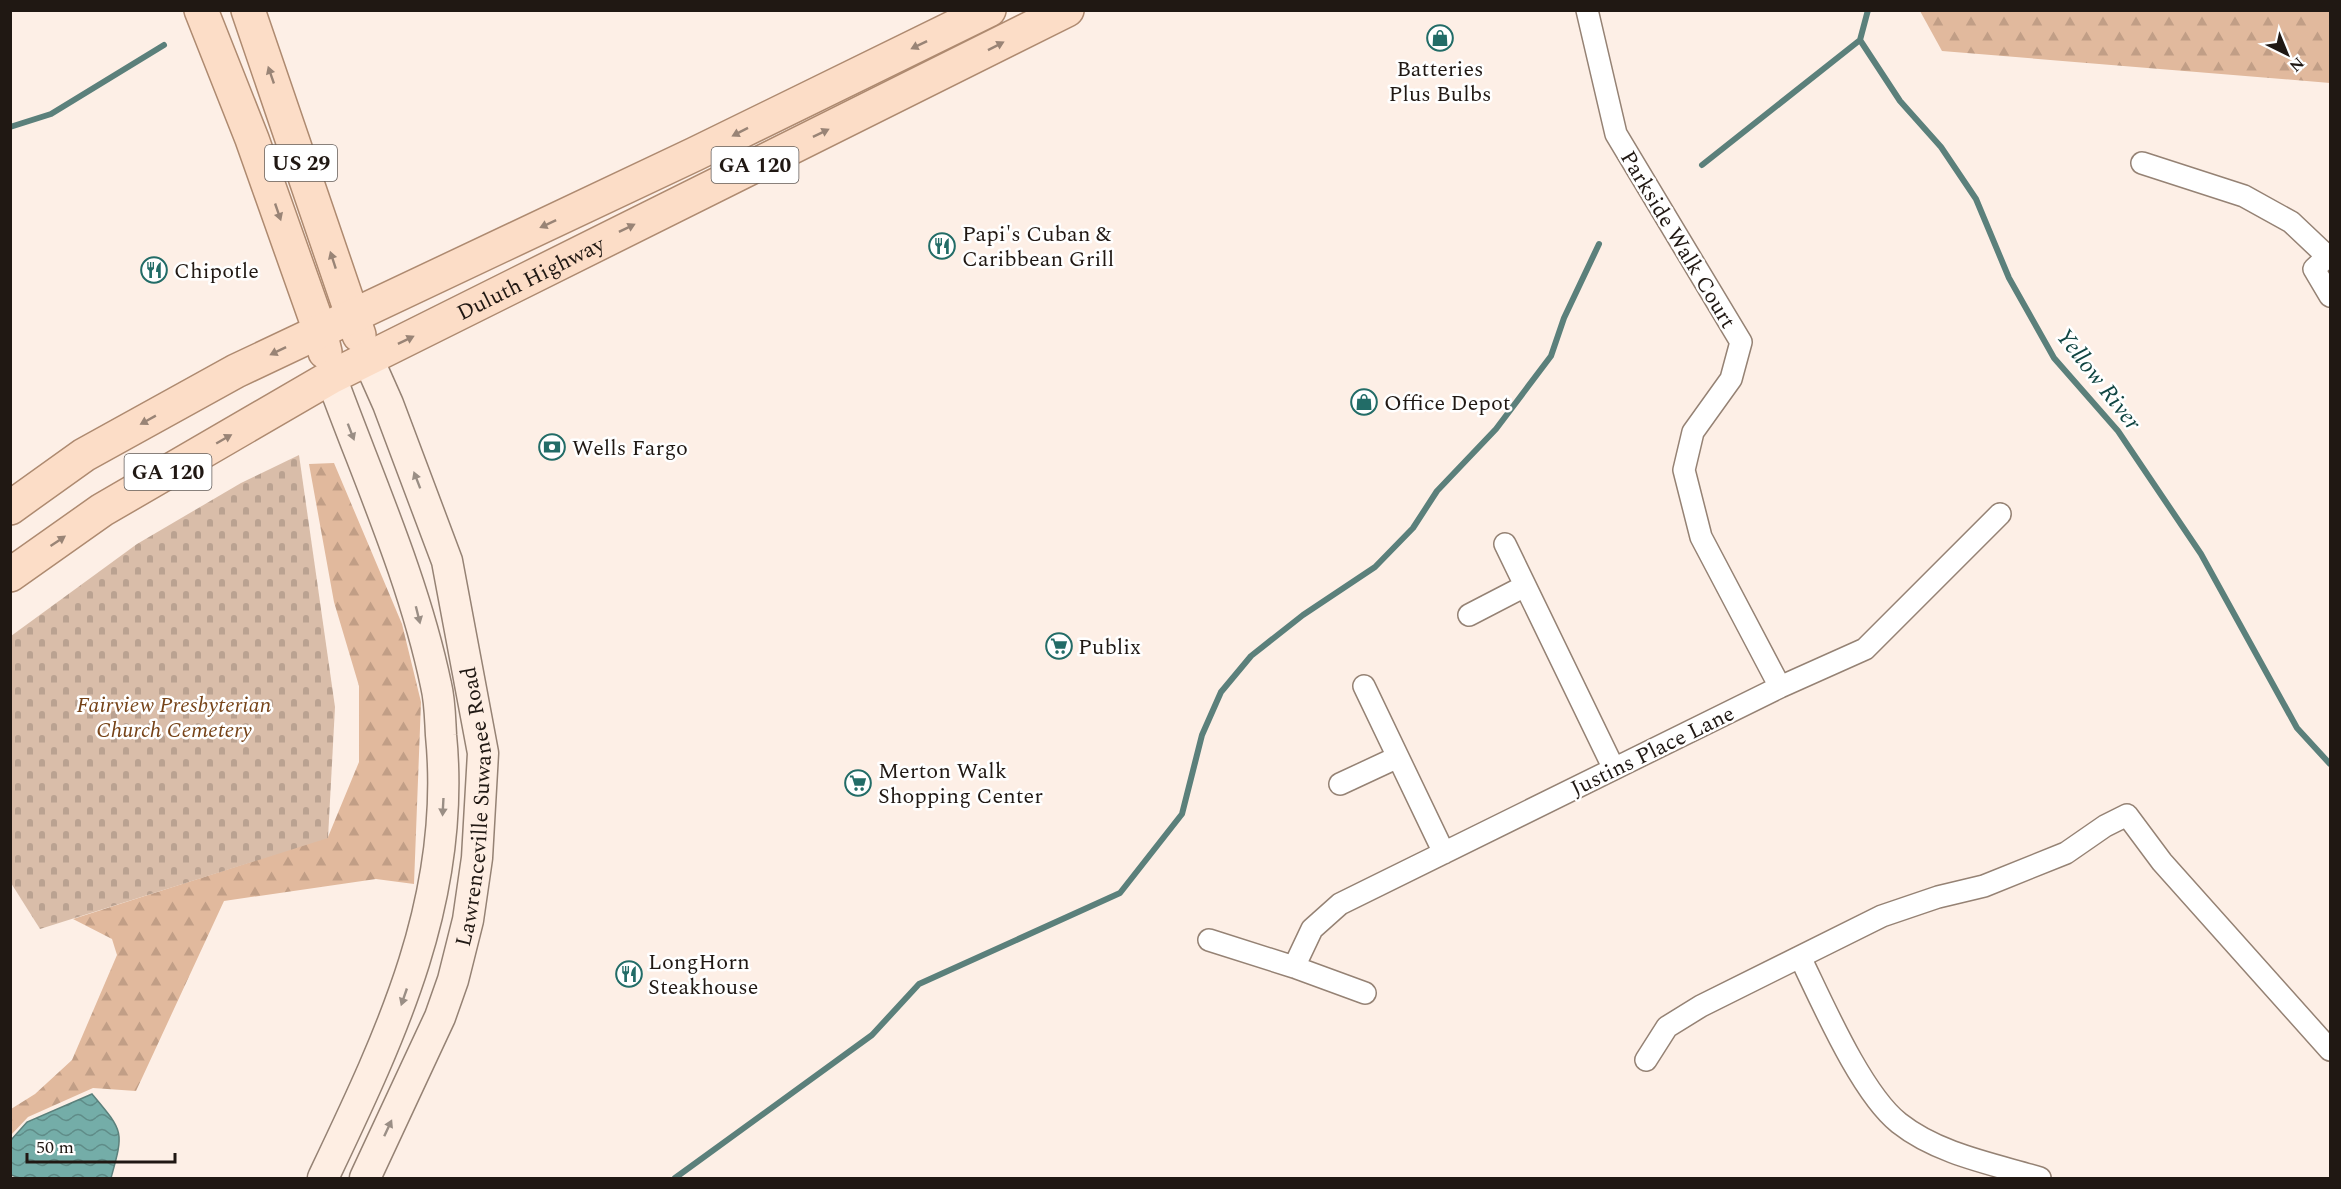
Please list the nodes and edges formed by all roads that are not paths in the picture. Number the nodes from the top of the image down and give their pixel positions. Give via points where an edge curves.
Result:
1 (201, 10) edge
2 (248, 10) edge
3 (989, 10) edge
4 (1067, 10) edge
5 (1587, 10) edge
6 (2142, 163) dead end
7 (2329, 256) edge
8 (2331, 296) edge
9 (352, 315) junction
10 (320, 331) junction
11 (368, 359) junction
12 (331, 377) junction
13 (10, 508) edge
14 (2000, 514) dead end
15 (1505, 544) dead end
16 (10, 575) edge
17 (1525, 586) junction
18 (1468, 615) dead end
19 (1364, 686) dead end
20 (1780, 687) junction
21 (1398, 757) junction
22 (1614, 769) junction
23 (1340, 784) dead end
24 (1444, 853) junction
25 (1209, 940) dead end
26 (1800, 957) junction
27 (1294, 966) junction
28 (1365, 993) dead end
29 (2331, 1050) edge
30 (1646, 1060) dead end
31 (328, 1167) edge
32 (365, 1179) edge
33 (2040, 1179) edge

1 -> 10 main road, US 29
9 -> 2 main road, US 29
3 -> 9 main road, Duluth Highway / GA 120
11 -> 4 main road, Duluth Highway / GA 120
5 - 20 street, Parkside Walk Court via 1616,134 1741,342 1731,379 1693,432 1683,470 1701,537
6 - 7 street via 2244,196 2291,222
7 - 8 street via 2314,269
9 - 10 main road, Duluth Highway / GA 120
9 - 11 main road, US 29
10 - 12 main road
10 -> 13 main road, Duluth Highway / GA 120 via 236,371 84,455
11 - 12 main road, Duluth Highway / GA 120
32 -> 11 main road, Lawrenceville Suwanee Road via 440,1017 453,980 468,920 477,858 483,753 447,561
16 -> 12 main road, Duluth Highway / GA 120 via 102,510
12 -> 31 main road, Lawrenceville Suwanee Road via 416,605 437,687 445,771 441,846 420,951 379,1061
14 - 20 street, Justins Place Lane via 1865,649
15 - 17 street
17 - 18 street
17 - 22 street
19 - 21 street
20 - 22 street, Justins Place Lane
21 - 23 street
21 - 24 street
22 - 24 street, Justins Place Lane
24 - 27 street, Justins Place Lane via 1340,904 1311,929
25 - 27 street
26 - 29 street via 1882,916 1984,886 2066,853 2127,815 2162,862
26 - 30 street via 1667,1027
26 - 33 street via 1866,1084 1898,1122 1935,1145
27 - 28 street

